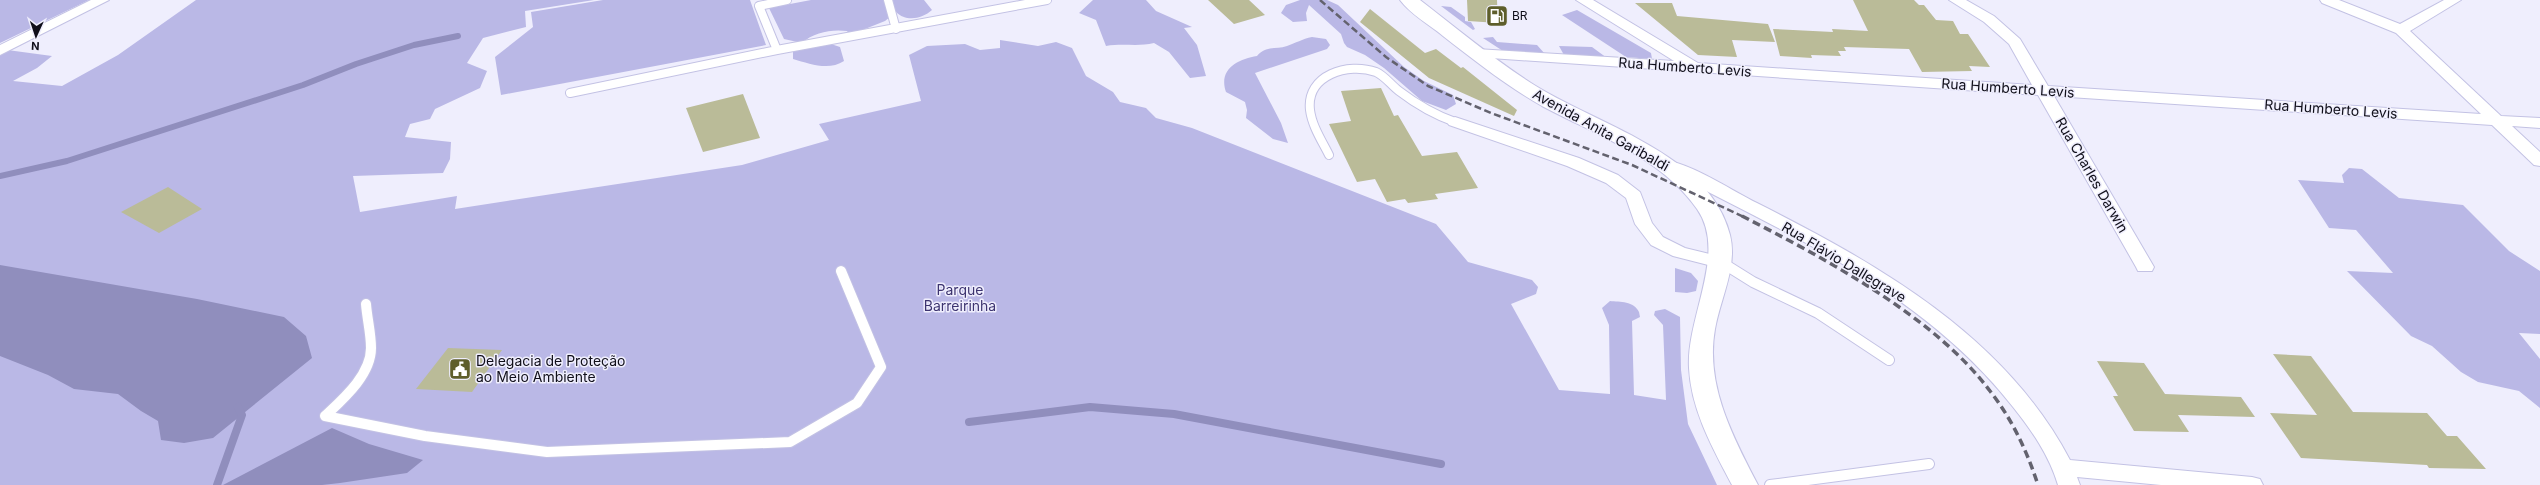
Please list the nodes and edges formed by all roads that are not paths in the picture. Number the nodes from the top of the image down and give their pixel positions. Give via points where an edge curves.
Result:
1 (102, 0) edge
2 (787, 0) edge
3 (888, 0) edge
4 (996, 0) edge
5 (1047, 0) edge
6 (1410, 0) edge
7 (1582, 0) edge
8 (1956, 0) edge
9 (2327, 0) edge
10 (2454, 0) edge
11 (759, 3) edge
12 (1004, 8) junction
13 (896, 29) junction
14 (2401, 30) junction
15 (777, 50) junction
16 (0, 51) edge
17 (1476, 53) junction
18 (1694, 67) junction
19 (2043, 90) junction
20 (570, 93) dead end
21 (2495, 120) junction
22 (1455, 122) joint
23 (2540, 123) edge
24 (1329, 155) dead end
25 (2540, 161) edge
26 (1665, 163) junction
27 (1720, 262) junction
28 (2145, 267) dead end
29 (841, 271) dead end
30 (366, 304) dead end
31 (1889, 360) dead end
32 (1929, 464) dead end
33 (2066, 476) edge
34 (1745, 485) edge
35 (1770, 485) edge
36 (2252, 485) edge

1 - 16 street
2 - 11 lane
3 - 13 lane
4 - 12 lane
5 - 12 lane
6 - 17 main road, Avenida Anita Garibaldi
7 - 18 street
8 - 19 street, Rua Charles Darwin via 2004,31 2023,55
9 - 14 street
10 - 14 street
11 - 15 lane
12 - 13 lane
13 - 15 lane
14 - 21 street
15 - 20 lane
17 - 18 street, Rua Humberto Levis
17 - 26 main road, Avenida Anita Garibaldi via 1548,102
18 - 19 street, Rua Humberto Levis
19 - 21 street, Rua Humberto Levis
19 - 28 street, Rua Charles Darwin
21 - 23 street, Rua Humberto Levis
21 - 25 street
22 - 24 lane via 1436,115 1376,72 1357,69 1337,71 1322,78 1312,90 1310,110
22 - 27 street via 1573,162 1612,179 1634,196 1648,232 1657,242 1678,252
26 - 27 main road, Avenida Anita Garibaldi via 1700,194 1710,209 1719,236
26 - 33 street, Rua Flávio Dallegrave via 1879,279 1962,340 2022,401
27 - 31 lane via 1753,282 1818,313
27 - 34 main road, Avenida Anita Garibaldi via 1701,342 1703,383 1718,432
29 - 30 lane via 881,367 857,403 790,442 547,452 425,436 325,416 346,397 363,373 372,351
32 - 35 lane
33 - 36 street

